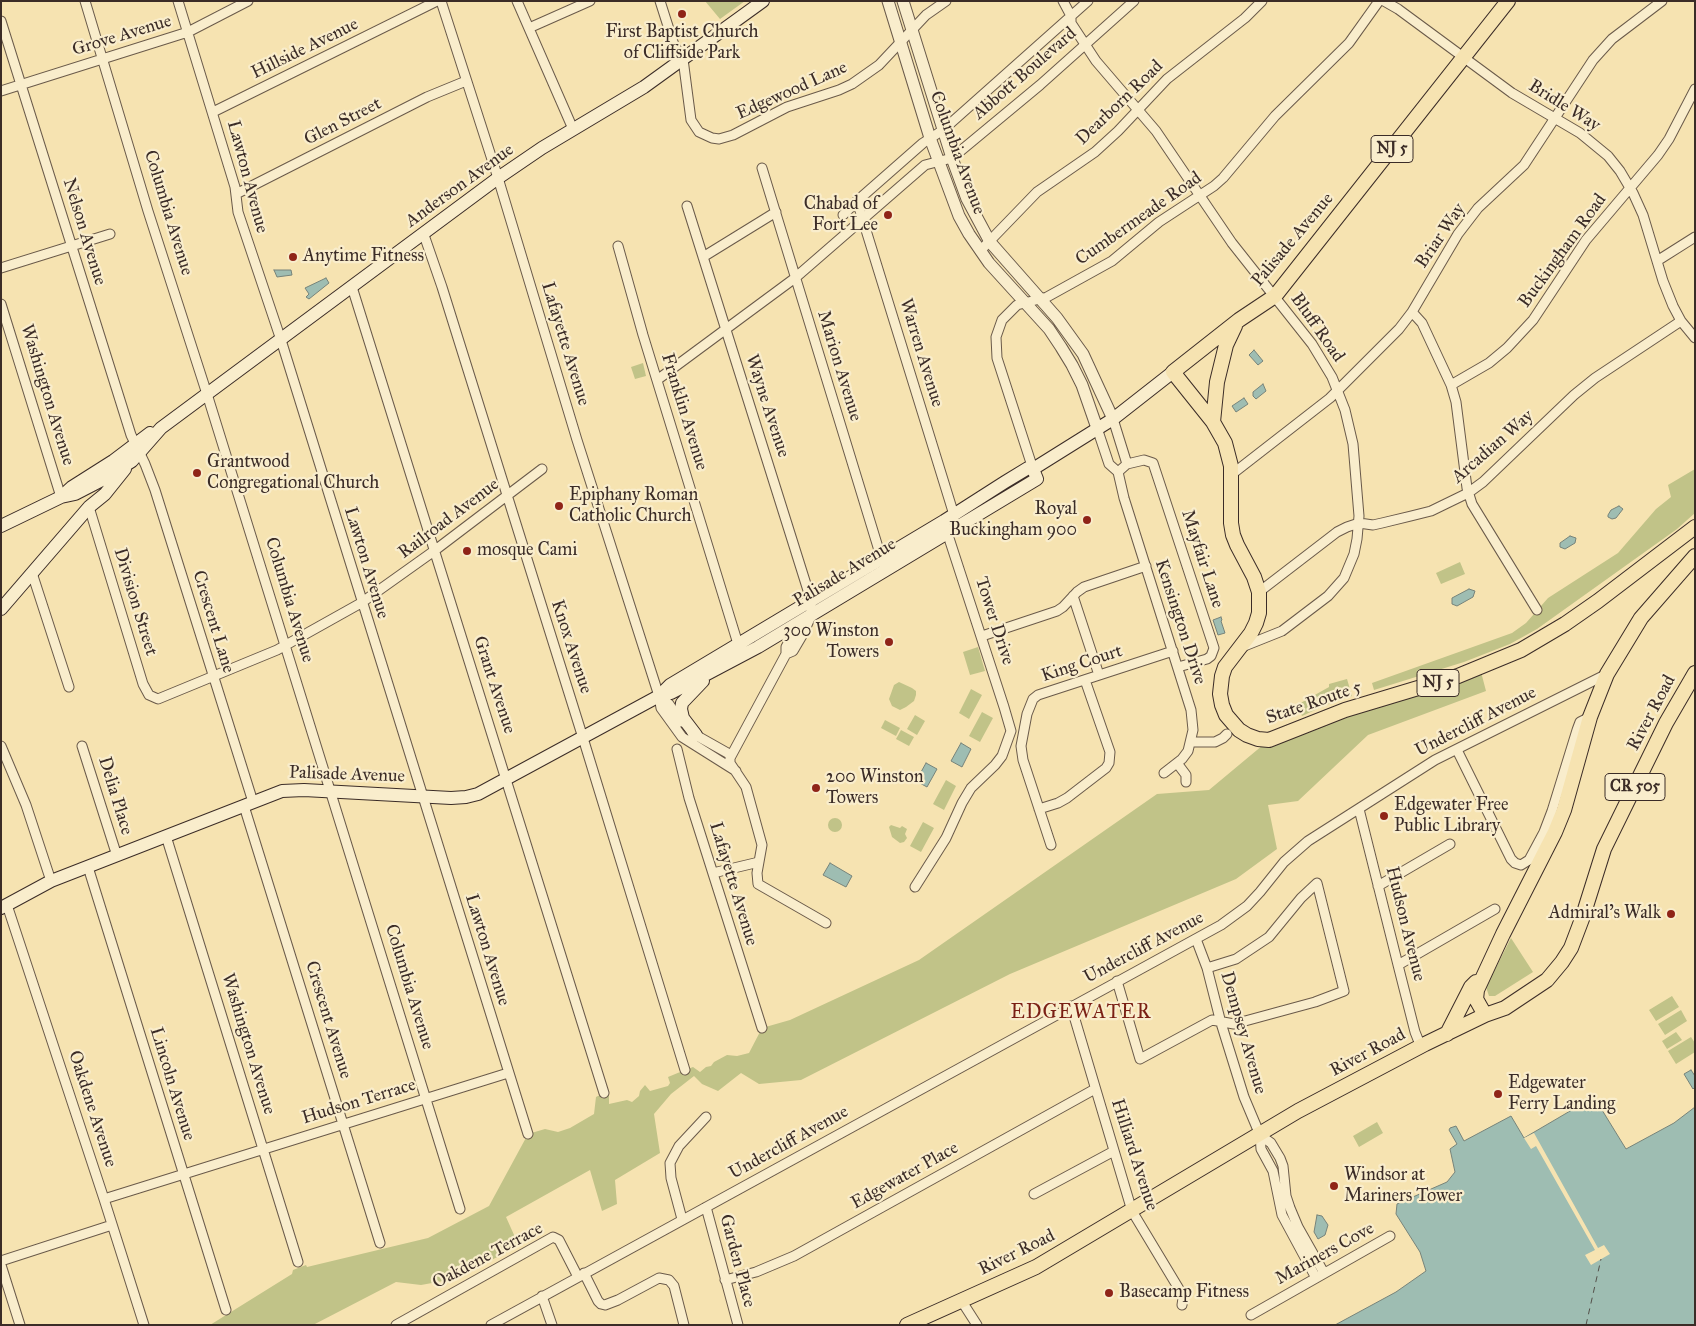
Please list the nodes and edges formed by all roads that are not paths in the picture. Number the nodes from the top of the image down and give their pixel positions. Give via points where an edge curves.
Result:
1 (84, 1) edge
2 (178, 1) edge
3 (248, 1) edge
4 (439, 1) edge
5 (517, 1) edge
6 (590, 1) edge
7 (660, 1) edge
8 (763, 1) edge
9 (888, 1) edge
10 (903, 1) edge
11 (946, 1) edge
12 (1063, 1) edge
13 (1088, 1) edge
14 (1134, 1) edge
15 (1262, 1) edge
16 (1379, 1) edge
17 (1384, 1) edge
18 (1508, 1) edge
19 (1662, 1) edge
20 (1071, 16) junction
21 (1, 21) edge
22 (529, 28) junction
23 (911, 28) junction
24 (188, 32) junction
25 (901, 43) junction
26 (1085, 44) junction
27 (1464, 58) junction
28 (102, 59) junction
29 (683, 59) junction
30 (466, 80) junction
31 (21, 84) junction
32 (1695, 89) edge
33 (1, 90) edge
34 (1138, 110) junction
35 (213, 112) junction
36 (1555, 118) junction
37 (573, 129) junction
38 (943, 130) junction
39 (930, 138) junction
40 (952, 158) junction
41 (938, 162) junction
42 (762, 168) dead end
43 (498, 178) junction
44 (1630, 187) junction
45 (236, 194) junction
46 (1200, 195) junction
47 (857, 201) junction
48 (688, 206) dead end
49 (776, 212) junction
50 (843, 215) dead end
51 (863, 219) junction
52 (110, 234) dead end
53 (424, 235) junction
54 (1695, 237) edge
55 (990, 242) junction
56 (72, 246) junction
57 (618, 246) dead end
58 (980, 250) junction
59 (703, 258) junction
60 (1657, 261) junction
61 (1, 268) edge
62 (795, 278) junction
63 (352, 287) junction
64 (1275, 296) junction
65 (1039, 299) junction
66 (1024, 303) junction
67 (1, 304) edge
68 (1412, 312) junction
69 (1239, 320) junction
70 (1681, 321) junction
71 (725, 330) junction
72 (1695, 338) edge
73 (281, 340) junction
74 (1173, 372) junction
75 (657, 380) junction
76 (1451, 385) junction
77 (1338, 391) junction
78 (207, 394) junction
79 (1113, 419) junction
80 (1213, 422) junction
81 (1098, 428) junction
82 (135, 452) junction
83 (113, 461) junction
84 (1127, 464) junction
85 (542, 469) dead end
86 (1033, 470) junction
87 (1118, 472) junction
88 (1231, 475) junction
89 (104, 479) junction
90 (1468, 493) junction
91 (61, 496) junction
92 (507, 496) junction
93 (89, 507) junction
94 (948, 523) junction
95 (1359, 524) junction
96 (1, 526) edge
97 (1695, 528) edge
98 (434, 551) junction
99 (1695, 556) edge
100 (881, 557) junction
101 (1146, 566) junction
102 (32, 573) junction
103 (879, 574) junction
104 (1259, 592) junction
105 (1073, 596) junction
106 (811, 600) junction
107 (361, 603) junction
108 (1, 609) edge
109 (1537, 610) dead end
110 (811, 616) junction
111 (982, 636) junction
112 (738, 644) junction
113 (285, 645) junction
114 (1238, 649) junction
115 (1174, 651) junction
116 (1178, 667) junction
117 (1695, 672) edge
118 (712, 673) junction
119 (1607, 674) junction
120 (1099, 675) junction
121 (213, 676) junction
122 (1085, 680) junction
123 (69, 687) dead end
124 (659, 696) junction
125 (158, 699) joint
126 (1590, 717) junction
127 (1227, 734) dead end
128 (696, 735) junction
129 (583, 738) junction
130 (1191, 742) junction
131 (1, 746) edge
132 (82, 746) dead end
133 (678, 749) dead end
134 (1457, 750) junction
135 (731, 756) junction
136 (1177, 763) junction
137 (736, 771) junction
138 (1164, 773) dead end
139 (506, 779) junction
140 (1186, 782) dead end
141 (331, 791) junction
142 (422, 797) junction
143 (249, 804) junction
144 (1039, 809) junction
145 (1359, 809) junction
146 (166, 836) junction
147 (1450, 844) dead end
148 (1051, 846) dead end
149 (116, 856) junction
150 (759, 862) junction
151 (88, 867) junction
152 (713, 873) junction
153 (51, 881) junction
154 (1378, 886) junction
155 (915, 887) dead end
156 (4, 906) edge
157 (1495, 909) dead end
158 (826, 923) dead end
159 (1196, 939) junction
160 (1398, 965) junction
161 (1207, 968) junction
162 (1485, 972) junction
163 (1117, 981) junction
164 (1071, 1006) junction
165 (1485, 1015) junction
166 (1221, 1023) junction
167 (762, 1028) dead end
168 (1447, 1034) junction
169 (1421, 1046) junction
170 (684, 1070) dead end
171 (508, 1073) junction
172 (1095, 1089) junction
173 (604, 1093) dead end
174 (426, 1098) junction
175 (706, 1117) dead end
176 (343, 1124) junction
177 (528, 1134) dead end
178 (1260, 1135) junction
179 (263, 1149) junction
180 (1114, 1151) junction
181 (183, 1174) junction
182 (1034, 1194) dead end
183 (104, 1199) junction
184 (706, 1207) junction
185 (460, 1209) dead end
186 (1132, 1211) junction
187 (682, 1220) junction
188 (112, 1225) junction
189 (1390, 1236) dead end
190 (380, 1243) dead end
191 (1, 1261) edge
192 (298, 1262) dead end
193 (1, 1265) edge
194 (581, 1275) junction
195 (1320, 1275) junction
196 (725, 1280) junction
197 (542, 1296) junction
198 (961, 1300) junction
199 (1182, 1305) dead end
200 (226, 1310) dead end
201 (1250, 1315) dead end
202 (20, 1325) edge
203 (144, 1325) edge
204 (396, 1325) edge
205 (491, 1325) edge
206 (552, 1325) edge
207 (684, 1325) edge
208 (738, 1325) edge
209 (907, 1325) edge
210 (977, 1325) edge

1 - 28 street, Columbia Avenue
2 - 24 street, Lawton Avenue
3 - 24 street, Grove Avenue
4 - 30 street, Lafayette Avenue
4 - 35 street, Hillside Avenue
5 - 22 street
6 - 22 street
7 - 29 street via 674,45
8 - 29 main road, Anderson Avenue
9 - 25 street, Columbia Avenue
10 - 23 street, Columbia Avenue
11 - 23 street, Edgewood Lane
12 - 20 street, Bluff Road
13 - 20 street, Abbott Boulevard
14 - 26 street, Abbott Boulevard
15 - 34 street, Dearborn Road via 1245,18 1179,68
16 - 46 street, Cumbermeade Road via 1339,53 1274,116 1223,178
17 - 27 street, Bridle Way
18 - 27 main road, Palisade Avenue / NJ 5
19 - 36 street, Briar Way via 1602,48
20 - 26 street, Bluff Road via 1071,23
20 - 38 street, Abbott Boulevard
21 - 31 street, Nelson Avenue
22 - 37 street
23 - 25 street, Edgewood Lane
23 - 38 street, Columbia Avenue
24 - 28 street, Grove Avenue
24 - 35 street, Lawton Avenue
25 - 29 street, Edgewood Lane via 852,84 787,107 728,137 712,138 699,132 691,120
25 - 39 street, Columbia Avenue
26 - 34 street, Bluff Road
26 - 40 street, Abbott Boulevard
27 - 36 street, Bridle Way via 1512,93
27 - 64 main road, Palisade Avenue / NJ 5
28 - 31 street, Grove Avenue
28 - 78 street, Columbia Avenue
29 - 37 main road, Anderson Avenue via 644,87
30 - 43 street, Lafayette Avenue
30 - 45 street, Glen Street
31 - 33 street, Grove Avenue
31 - 56 street, Nelson Avenue
32 - 44 street, Buckingham Road via 1669,139
34 - 46 street, Bluff Road
34 - 55 street, Dearborn Road via 1095,152 1037,192
35 - 45 street, Lawton Avenue
36 - 44 street, Bridle Way via 1595,144
36 - 68 street, Briar Way via 1524,165 1467,220
37 - 43 main road, Anderson Avenue
38 - 39 street, Abbott Boulevard
38 - 40 street, Columbia Avenue
39 - 41 street, Columbia Avenue
39 - 47 street, Abbott Boulevard
40 - 41 street, Abbott Boulevard
40 - 55 street, Columbia Avenue via 967,199
41 - 51 street, Abbott Boulevard via 925,165
41 - 58 street, Columbia Avenue via 960,216
42 - 49 street, Marion Avenue
43 - 53 main road, Anderson Avenue
43 - 124 street, Lafayette Avenue
44 - 60 street, Bridle Way via 1643,215
44 - 76 street, Buckingham Road via 1586,240 1542,309 1521,335 1489,363
45 - 73 street, Lawton Avenue via 238,212
46 - 64 street, Bluff Road via 1232,243
46 - 65 street, Cumbermeade Road via 1159,222 1112,261 1047,298
47 - 50 street, Abbott Boulevard
47 - 51 street, Warren Avenue
48 - 59 street, Wayne Avenue
49 - 59 street
49 - 62 street, Marion Avenue
51 - 62 street, Abbott Boulevard
51 - 94 street, Warren Avenue
52 - 56 street
53 - 63 main road, Anderson Avenue
53 - 92 street, Knox Avenue
54 - 60 street
55 - 58 street, Dearborn Road
55 - 65 street, Columbia Avenue
56 - 61 street
56 - 82 street, Nelson Avenue
57 - 75 street, Franklin Avenue
58 - 66 street, Columbia Avenue
59 - 71 street, Wayne Avenue
60 - 70 street, Bridle Way
62 - 71 street
62 - 100 street, Marion Avenue
63 - 73 main road, Anderson Avenue
63 - 98 street, Grant Avenue
64 - 69 main road, Palisade Avenue / NJ 5
64 - 77 street, Bluff Road via 1312,344
65 - 66 street, Cumbermeade Road
65 - 79 street, Columbia Avenue via 1083,354
66 - 81 street, Columbia Avenue via 1048,329 1072,364
66 - 86 street, Cumbermeade Road via 1017,305 1002,320 995,349
67 - 91 street, Washington Avenue
68 - 76 street via 1422,323
68 - 77 street, Briar Way
69 - 74 main road, Palisade Avenue / NJ 5
69 - 80 main road, NJ 5 via 1226,345 1217,382
70 - 72 street, Bridle Way
70 - 90 street, Arcadian Way via 1595,378
71 - 75 street
71 - 106 street, Wayne Avenue
73 - 78 main road, Anderson Avenue
73 - 107 street, Lawton Avenue
74 - 79 main road, Palisade Avenue
74 - 80 main road, State Route 5 / NJ 5
75 - 112 street, Franklin Avenue
76 - 90 street via 1460,418
77 - 88 street, Briar Way
77 - 95 street, Bluff Road via 1353,444
78 - 82 main road, Anderson Avenue via 153,432
78 - 113 street, Columbia Avenue
79 - 81 main road, Palisade Avenue
79 - 84 street
80 - 88 main road, State Route 5 / NJ 5 via 1229,454
81 - 86 main road, Palisade Avenue
81 - 87 street, Kensington Drive via 1109,464
82 - 83 main road, Anderson Avenue
82 - 89 main road, Anderson Avenue
82 - 93 main road via 105,494
82 - 121 street, Crescent Lane via 156,494
83 - 89 main road
83 - 91 main road, Anderson Avenue
84 - 87 street
84 - 116 street, Mayfair Lane via 1149,460 1154,467 1214,648 1207,659
85 - 92 street, Railroad Avenue
86 - 94 main road, Palisade Avenue via 1028,468
86 - 94 main road, Palisade Avenue via 1037,479
87 - 101 street, Kensington Drive
88 - 104 main road, State Route 5 / NJ 5 via 1233,535
89 - 91 main road, Anderson Avenue via 74,494
89 - 93 main road
90 - 95 street, Arcadian Way via 1431,511 1373,525
90 - 109 street
91 - 96 main road, Anderson Avenue
92 - 98 street, Railroad Avenue
92 - 129 street, Knox Avenue
93 - 102 main road
93 - 125 street, Division Street via 143,684 149,695
94 - 100 main road, Palisade Avenue
94 - 103 main road, Palisade Avenue
94 - 111 street, Tower Drive
95 - 104 street, Arcadian Way via 1337,532
95 - 114 street, Bluff Road via 1354,554 1338,586 1282,631
97 - 114 main road, State Route 5 / NJ 5 via 1598,602 1521,650 1458,676 1345,710 1269,740 1238,730 1222,705 1222,676
98 - 107 street, Railroad Avenue
98 - 139 street, Grant Avenue
99 - 119 main road via 1641,618
100 - 103 street, Marion Avenue
100 - 106 main road, Palisade Avenue
101 - 105 street via 1084,587
101 - 115 street, Kensington Drive
102 - 108 main road
102 - 123 street
103 - 110 main road, Palisade Avenue
104 - 114 main road, State Route 5 / NJ 5 via 1256,622
105 - 111 street via 1057,611
105 - 120 street
106 - 110 street, Wayne Avenue
106 - 112 main road, Palisade Avenue
107 - 113 street, Railroad Avenue
107 - 142 street, Lawton Avenue
110 - 118 main road, Palisade Avenue
110 - 135 street via 786,647 786,654
111 - 155 street, Tower Drive via 1010,731 1002,756 971,788 946,838
112 - 118 main road via 736,652 719,661
112 - 124 main road, Palisade Avenue via 670,685
113 - 121 street, Railroad Avenue
113 - 141 street, Columbia Avenue
115 - 116 street, Kensington Drive
115 - 120 street, King Court
116 - 130 street, Kensington Drive via 1191,710
117 - 165 main road, River Road / CR 505 via 1666,723 1604,850 1571,948 1547,980 1505,1008
118 - 124 main road, Palisade Avenue
118 - 128 main road via 686,699 681,709
119 - 126 main road
119 - 134 street, Undercliff Avenue
120 - 122 street, King Court
121 - 125 street, Railroad Avenue
121 - 143 street, Crescent Lane
122 - 144 street, King Court via 1032,699 1020,746
122 - 144 street via 1110,752 1109,763 1066,798
124 - 128 street via 670,704 684,726
124 - 129 main road, Palisade Avenue
124 - 137 street, Lafayette Avenue via 661,708 682,737
126 - 134 street via 1580,722 1576,730 1544,832 1524,864 1518,865 1511,859
126 - 162 main road via 1555,832
127 - 130 street via 1215,742
128 - 135 street
129 - 139 main road, Palisade Avenue
129 - 170 street, Knox Avenue
130 - 136 street
131 - 153 street via 16,777
132 - 149 street, Delia Place
133 - 152 street, Lafayette Avenue via 689,798
134 - 145 street, Undercliff Avenue
135 - 137 street via 730,763
136 - 138 street
136 - 140 street via 1186,775
137 - 150 street via 746,787 762,845
139 - 142 main road, Palisade Avenue via 466,797
139 - 173 street, Grant Avenue
141 - 142 main road, Palisade Avenue
141 - 143 main road, Palisade Avenue via 292,789
141 - 174 street, Columbia Avenue
142 - 171 street, Lawton Avenue
143 - 146 main road, Palisade Avenue
143 - 176 street, Crescent Avenue
144 - 148 street
145 - 154 street, Hudson Avenue
145 - 159 street, Undercliff Avenue via 1308,841 1284,862 1247,906
146 - 149 main road, Palisade Avenue
146 - 179 street, Washington Avenue
147 - 154 street
149 - 151 main road, Palisade Avenue
150 - 152 street
150 - 158 street via 758,884
151 - 153 main road, Palisade Avenue
151 - 181 street, Lincoln Avenue
152 - 167 street, Lafayette Avenue
153 - 156 main road, Palisade Avenue
154 - 160 street, Hudson Avenue
156 - 183 street, Oakdene Avenue
157 - 160 street
159 - 161 street, Dempsey Avenue
159 - 163 street, Undercliff Avenue
160 - 169 street, Hudson Avenue
161 - 166 street, Dempsey Avenue
161 - 166 street via 1236,959 1269,937 1317,883 1344,991 1234,1024
162 - 165 main road via 1476,999
162 - 168 main road via 1471,988
163 - 164 street, Undercliff Avenue
163 - 166 street via 1140,1059 1212,1020
164 - 172 street, Hilliard Avenue
164 - 184 street, Undercliff Avenue
165 - 168 main road, River Road / CR 505
166 - 178 street, Dempsey Avenue via 1244,1097
168 - 169 main road, River Road / CR 505
169 - 178 main road, River Road / CR 505 via 1298,1111
171 - 174 street, Hudson Terrace
171 - 177 street, Lawton Avenue
172 - 180 street, Hilliard Avenue
172 - 196 street, Edgewater Place via 794,1256 756,1272
174 - 176 street, Hudson Terrace
174 - 185 street, Columbia Avenue
175 - 187 street via 679,1146 670,1163
176 - 179 street, Hudson Terrace
176 - 190 street, Crescent Avenue
178 - 186 main road, River Road / CR 505
178 - 195 street via 1271,1143 1284,1166 1290,1208
179 - 181 street, Hudson Terrace
179 - 192 street, Washington Avenue
180 - 182 street
180 - 186 street, Hilliard Avenue
181 - 183 street, Hudson Terrace
181 - 200 street, Lincoln Avenue
183 - 188 street, Oakdene Avenue
184 - 187 street, Undercliff Avenue
184 - 196 street, Garden Place
186 - 198 main road, River Road / CR 505 via 1036,1267
186 - 199 street, Hilliard Avenue via 1182,1294
187 - 194 street, Undercliff Avenue
188 - 191 street
188 - 203 street, Oakdene Avenue
189 - 195 street, Mariners Cove
193 - 202 street
194 - 197 street, Undercliff Avenue
194 - 204 street, Oakdene Terrace via 560,1240 553,1237
194 - 207 street via 601,1304 618,1300 659,1278 669,1280 674,1286
195 - 201 street, Mariners Cove
196 - 208 street, Garden Place
197 - 205 street, Undercliff Avenue
197 - 206 street
198 - 209 main road, River Road / CR 505
198 - 210 street

